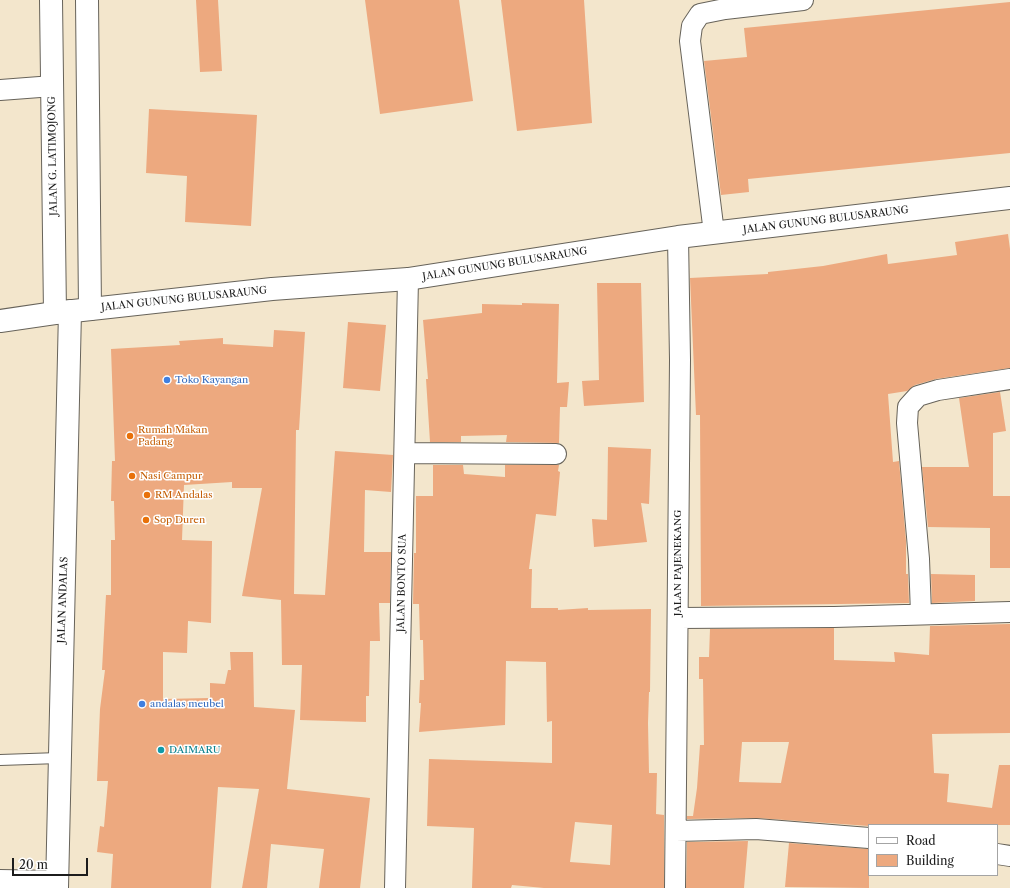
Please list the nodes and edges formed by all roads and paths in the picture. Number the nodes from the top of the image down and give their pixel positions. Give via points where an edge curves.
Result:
1 (51, 0) edge
2 (87, 0) edge
3 (803, 0) edge
4 (52, 86) junction
5 (0, 90) edge
6 (1010, 198) edge
7 (714, 233) junction
8 (678, 237) junction
9 (408, 279) junction
10 (72, 311) junction
11 (0, 321) edge
12 (1010, 379) edge
13 (405, 453) junction
14 (556, 454) dead end
15 (1010, 612) edge
16 (921, 614) junction
17 (678, 618) junction
18 (59, 758) junction
19 (0, 760) edge
20 (676, 831) junction
21 (868, 838) edge
22 (998, 854) edge
23 (1010, 856) edge
24 (0, 880) edge
25 (57, 884) edge
26 (395, 888) edge
27 (675, 888) edge

1 - 4 main road, JALAN G. LATIMOJONG
2 - 10 main road
3 - 7 street via 725,8 700,14 692,26 690,41
4 - 5 street
4 - 10 main road, JALAN G. LATIMOJONG
6 - 7 main road, JALAN GUNUNG BULUSARAUNG
7 - 8 main road, JALAN GUNUNG BULUSARAUNG
8 - 9 main road, JALAN GUNUNG BULUSARAUNG
8 - 17 street, JALAN PAJENEKANG
9 - 10 main road, JALAN GUNUNG BULUSARAUNG via 272,289
9 - 13 street, JALAN BONTO SUA
10 - 11 main road, JALAN GUNUNG BULUSARAUNG
10 - 18 main road, JALAN ANDALAS
12 - 16 street via 938,390 918,396 908,407 907,423
13 - 14 street
13 - 26 street, JALAN BONTO SUA
15 - 16 street
16 - 17 street
17 - 20 street, JALAN PAJENEKANG
18 - 19 lane
18 - 25 main road, JALAN ANDALAS
20 - 21 street via 756,829
20 - 27 street, JALAN PAJENEKANG
22 - 23 street
24 - 25 street

